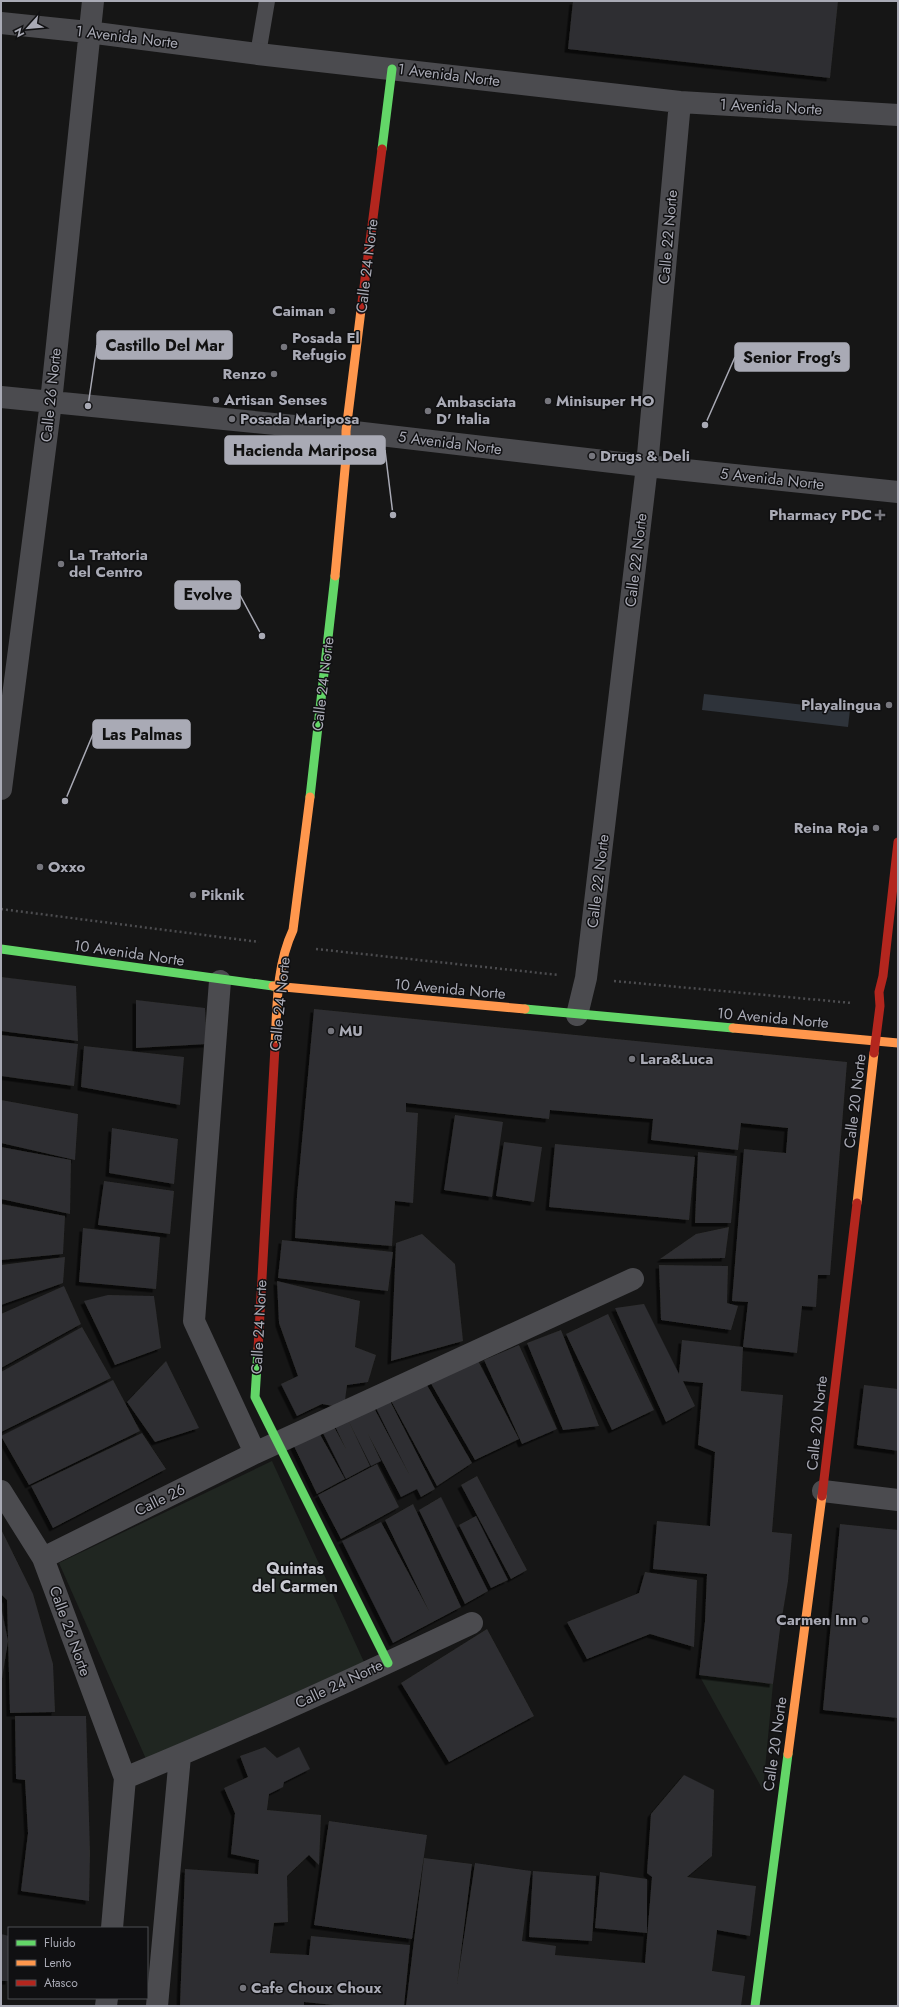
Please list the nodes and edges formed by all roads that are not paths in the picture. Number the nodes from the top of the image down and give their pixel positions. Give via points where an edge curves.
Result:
1 (93, 1) edge
2 (267, 1) edge
3 (1, 23) edge
4 (88, 32) junction
5 (258, 54) junction
6 (392, 69) junction
7 (680, 102) junction
8 (898, 115) edge
9 (1, 397) edge
10 (51, 402) junction
11 (346, 431) junction
12 (647, 466) junction
13 (898, 492) edge
14 (1, 789) edge
15 (898, 842) edge
16 (1, 949) edge
17 (220, 981) junction
18 (278, 987) junction
19 (577, 1015) junction
20 (876, 1042) junction
21 (898, 1043) edge
22 (633, 1279) dead end
23 (278, 1443) junction
24 (255, 1453) junction
25 (823, 1491) junction
26 (1, 1492) edge
27 (898, 1500) edge
28 (43, 1558) junction
29 (472, 1623) dead end
30 (388, 1663) junction
31 (180, 1756) junction
32 (124, 1778) junction
33 (112, 1927) edge
34 (157, 2006) edge
35 (754, 2006) edge

1 - 4 street, Calle 26 Norte
2 - 5 lane
3 - 4 street, 1 Avenida Norte
4 - 5 street, 1 Avenida Norte
4 - 10 street, Calle 26 Norte
5 - 6 street, 1 Avenida Norte
6 - 7 street, 1 Avenida Norte
6 - 11 street, Calle 24 Norte
7 - 8 street, 1 Avenida Norte
7 - 12 street, Calle 22 Norte
9 - 10 street, 5 Avenida Norte
10 - 11 street, 5 Avenida Norte
10 - 14 street, Calle 26 Norte
11 - 12 street, 5 Avenida Norte
11 - 18 street, Calle 24 Norte via 329,640 293,930 286,945
12 - 13 street, 5 Avenida Norte
12 - 19 street, Calle 22 Norte via 586,978
15 - 20 street, Calle 20 Norte via 879,992
16 - 17 street, 10 Avenida Norte
17 - 18 street, 10 Avenida Norte
17 - 24 street via 194,1321
18 - 19 street, 10 Avenida Norte
18 - 23 street, Calle 24 Norte via 255,1397
19 - 20 street, 10 Avenida Norte
20 - 21 street, 10 Avenida Norte
20 - 25 street, Calle 20 Norte
22 - 23 street, Calle 26
23 - 24 street, Calle 26
23 - 30 street, Calle 24 Norte
24 - 28 street, Calle 26
25 - 27 street
25 - 35 street, Calle 20 Norte
26 - 28 street, Calle 26 Norte
28 - 32 street, Calle 26 Norte
29 - 30 street
30 - 31 street, Calle 24 Norte
31 - 32 street, Calle 24 Norte
31 - 34 street
32 - 33 street

